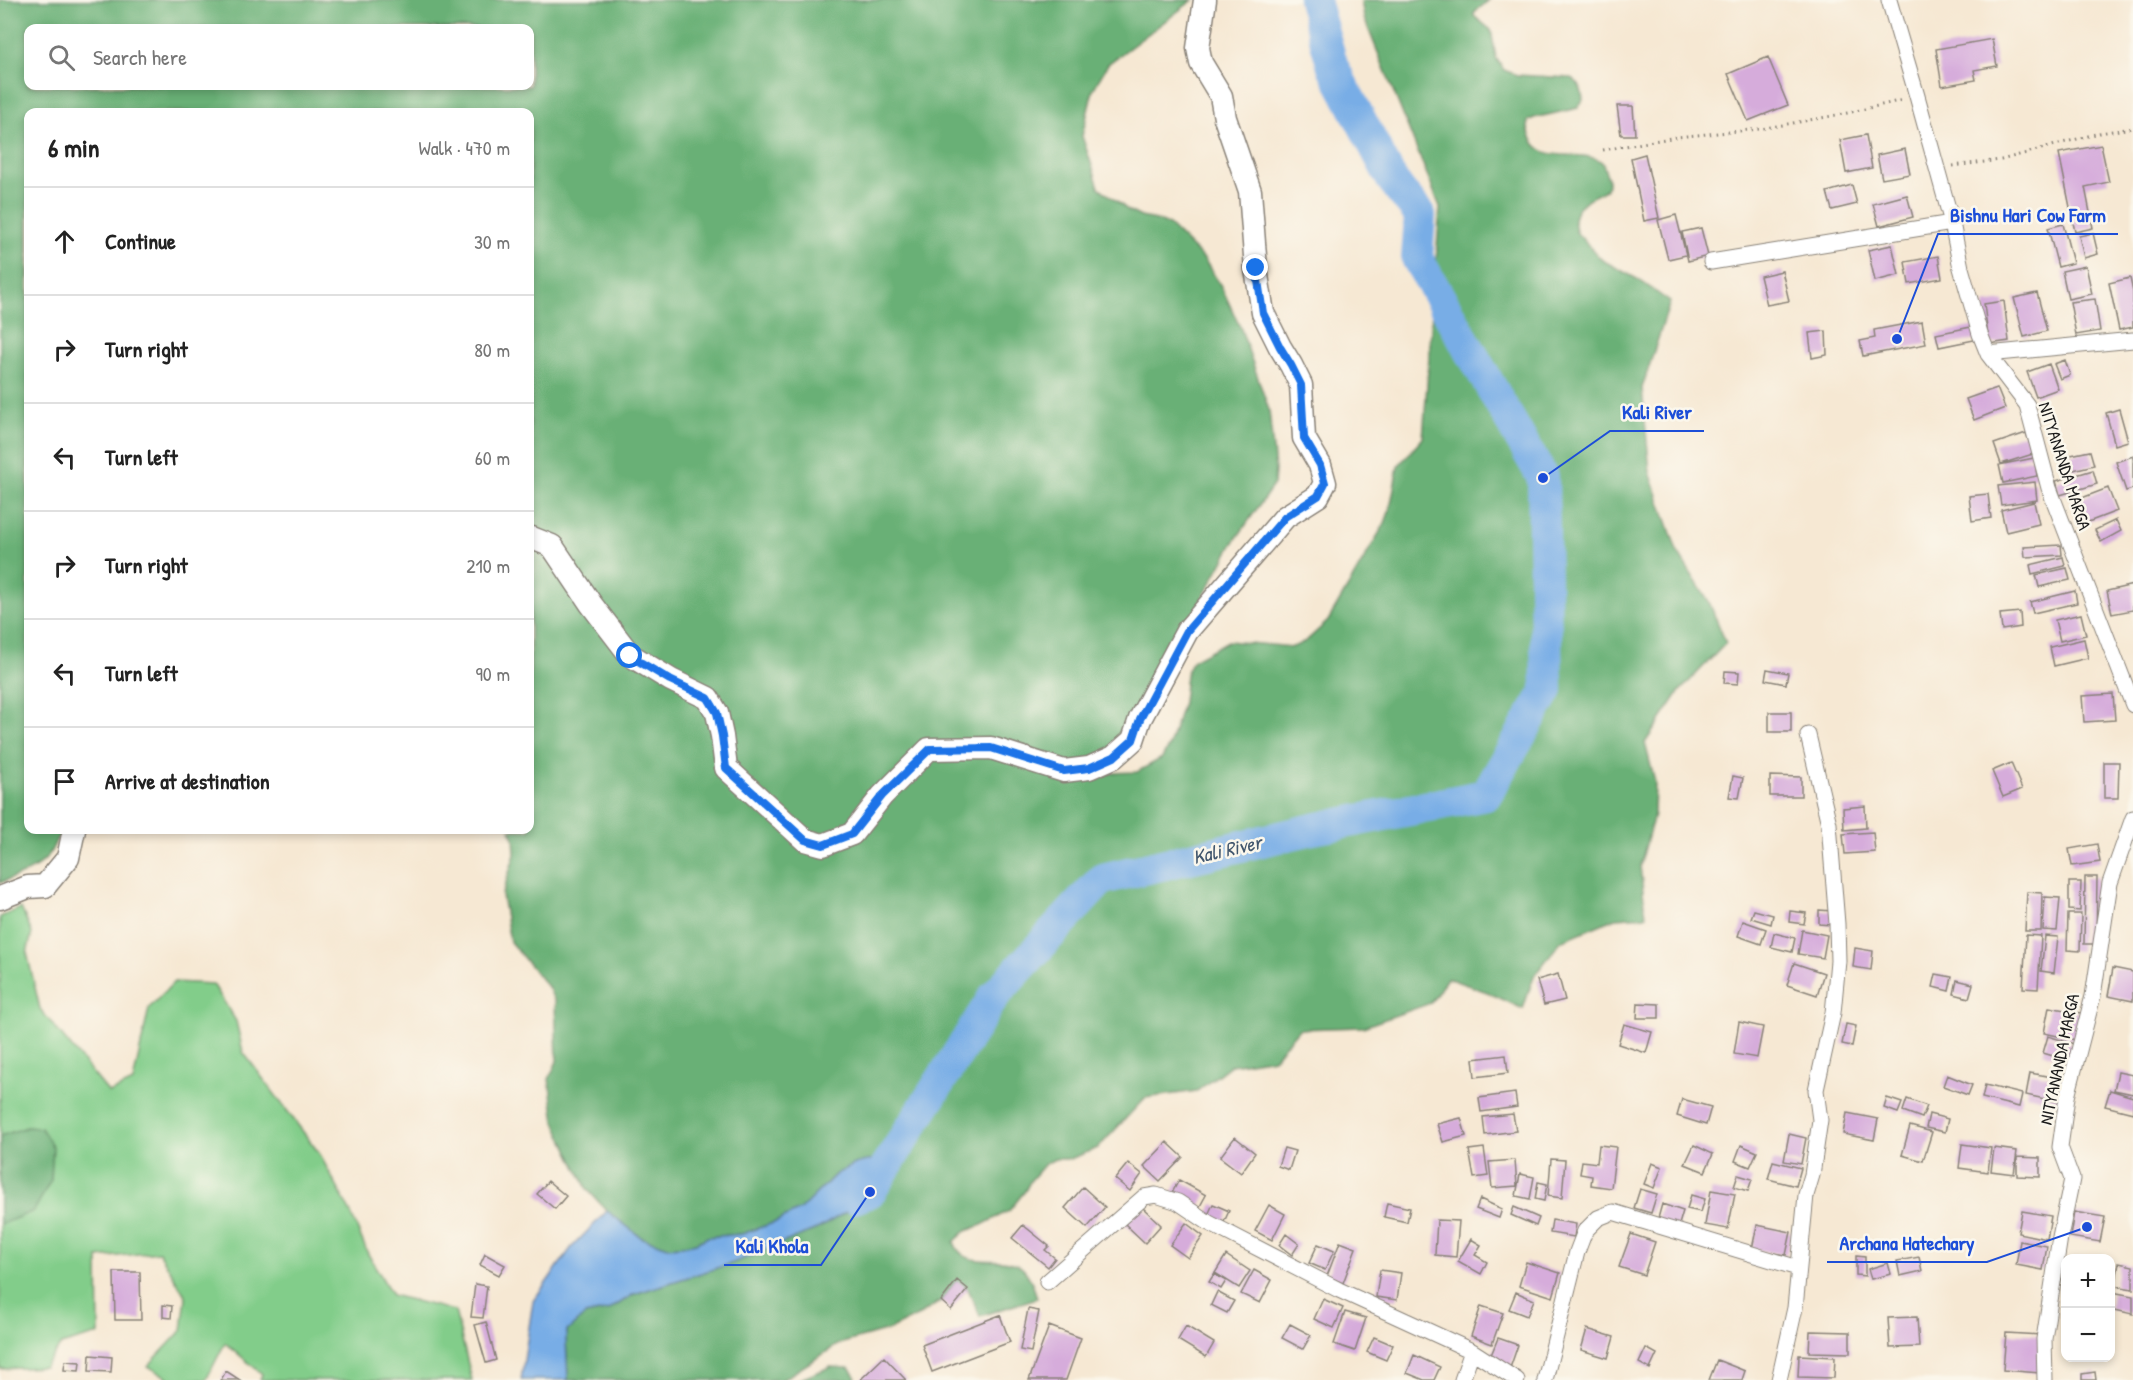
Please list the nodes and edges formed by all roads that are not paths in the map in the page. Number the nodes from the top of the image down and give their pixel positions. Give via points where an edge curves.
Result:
1 (1205, 0) edge
2 (1889, 0) edge
3 (1952, 223) junction
4 (1711, 262) dead end
5 (2133, 340) edge
6 (1988, 354) junction
7 (534, 539) edge
8 (2133, 705) edge
9 (1808, 735) dead end
10 (2133, 818) edge
11 (73, 834) edge
12 (0, 898) edge
13 (1798, 1268) junction
14 (1047, 1282) dead end
15 (1472, 1351) junction
16 (1462, 1380) edge
17 (1517, 1380) edge
18 (1545, 1380) edge
19 (1779, 1380) edge
20 (2045, 1380) edge

1 - 7 street via 1198,48 1201,63 1221,96 1250,191 1263,313 1301,385 1304,438 1320,465 1325,483 1318,496 1285,517 1187,631 1140,719 1133,740 1114,757 1089,768 1064,771 991,748 930,749 882,796 852,834 823,845 805,840 726,768 717,713 708,698 630,656 552,546
2 - 3 street, NITYANANDA MARGA
3 - 4 street
3 - 6 street, NITYANANDA MARGA via 1961,268
5 - 6 street
6 - 8 street, NITYANANDA MARGA via 2027,405 2049,488
9 - 13 street via 1829,824 1838,961 1833,1013 1816,1090 1820,1120
10 - 20 street, NITYANANDA MARGA via 2110,883 2093,996 2067,1097 2060,1147 2072,1179 2044,1339
11 - 12 street via 68,858 45,886 28,887
13 - 18 street via 1613,1212 1598,1218 1585,1231 1577,1252
13 - 19 street via 1795,1308
14 - 15 street via 1143,1197 1156,1195 1178,1202 1338,1290
15 - 16 street
15 - 17 street

